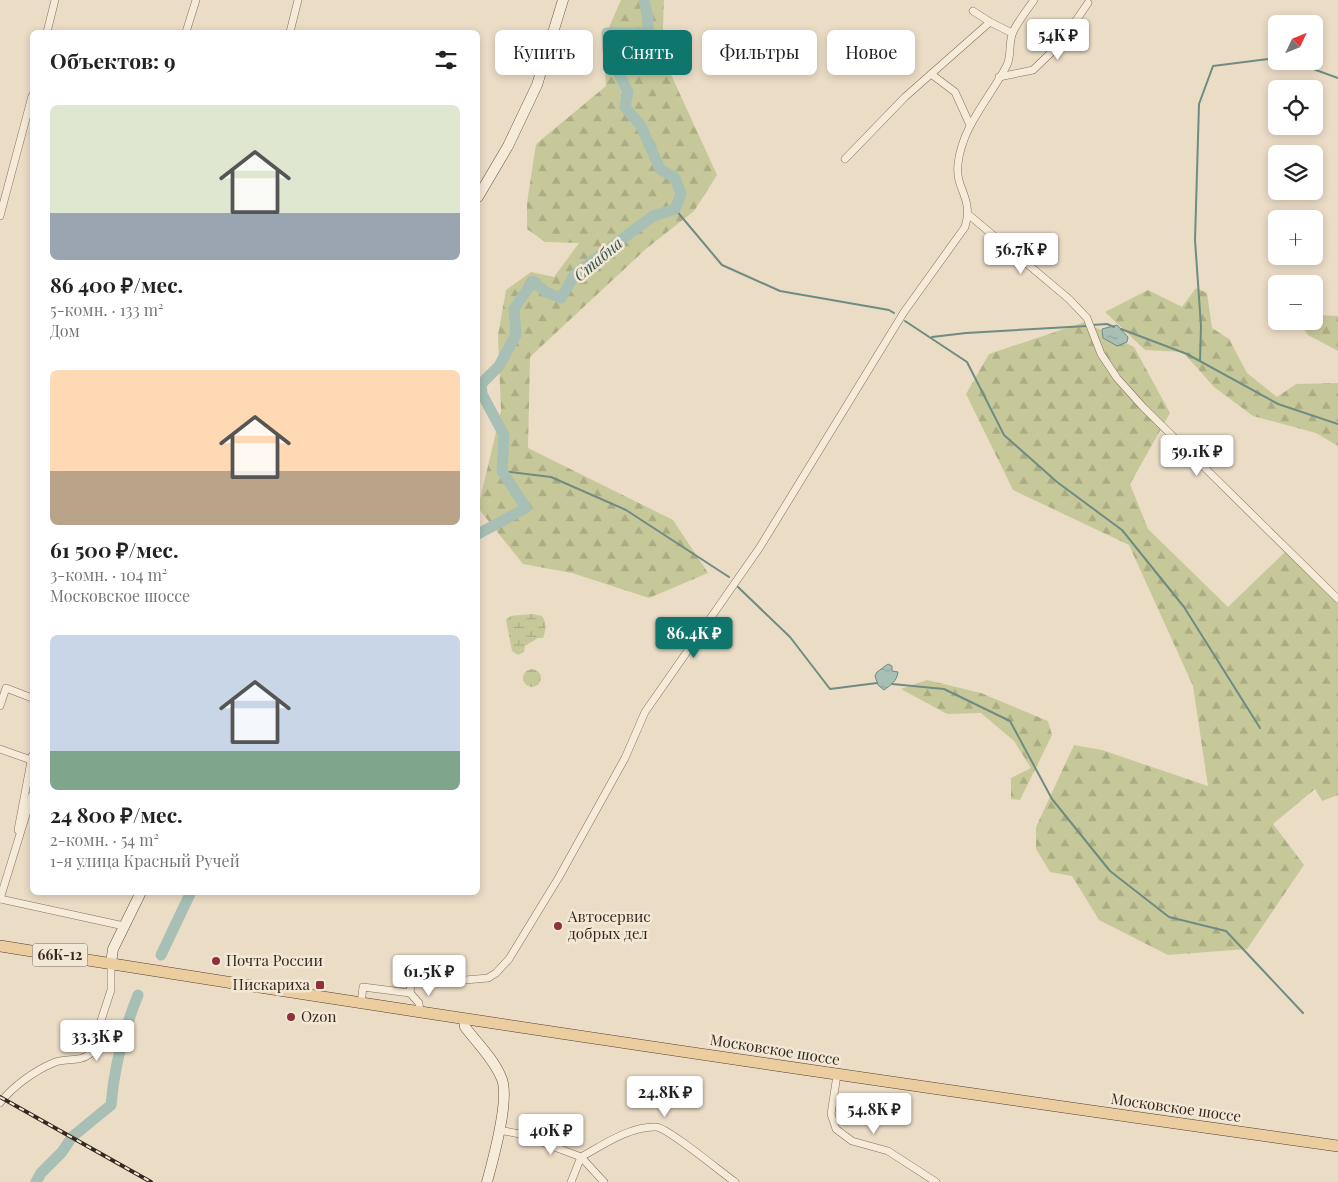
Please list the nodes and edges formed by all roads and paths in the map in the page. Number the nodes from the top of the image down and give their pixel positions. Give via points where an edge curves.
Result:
1 (55, 0) edge
2 (196, 0) edge
3 (298, 0) edge
4 (563, 0) edge
5 (1034, 0) edge
6 (1087, 1) edge
7 (973, 11) dead end
8 (990, 22) junction
9 (48, 30) edge
10 (187, 30) edge
11 (290, 30) edge
12 (1012, 34) junction
13 (931, 74) junction
14 (999, 77) junction
15 (30, 104) edge
16 (970, 125) junction
17 (845, 159) dead end
18 (480, 194) edge
19 (969, 215) junction
20 (0, 216) edge
21 (1338, 600) edge
22 (30, 697) edge
23 (0, 706) edge
24 (0, 749) edge
25 (30, 757) edge
26 (30, 768) edge
27 (30, 802) edge
28 (20, 835) junction
29 (140, 895) edge
30 (0, 899) edge
31 (124, 926) junction
32 (0, 946) edge
33 (116, 963) junction
34 (410, 993) junction
35 (361, 1003) junction
36 (420, 1013) junction
37 (464, 1019) junction
38 (837, 1075) junction
39 (3, 1094) edge
40 (0, 1103) edge
41 (499, 1130) junction
42 (1338, 1146) edge
43 (581, 1157) junction
44 (486, 1182) edge
45 (571, 1182) edge
46 (604, 1182) edge
47 (735, 1182) edge
48 (936, 1182) edge

1 - 9 street
2 - 10 street
3 - 11 street
4 - 18 street via 537,85 508,146
5 - 12 street
6 - 14 street via 1060,44 1033,70
7 - 8 street
8 - 12 street
8 - 13 street
12 - 14 street via 1011,56
13 - 16 street via 954,92
13 - 17 street
14 - 16 street
15 - 20 street
16 - 19 street via 958,165
19 - 21 street via 1069,299 1088,321 1101,354 1117,378
19 - 34 street via 965,227 904,312 760,547 645,712 594,815 509,958 488,978 419,978 411,983
22 - 23 street via 6,688
24 - 25 street
26 - 28 street via 18,827
27 - 28 street
28 - 30 street
29 - 31 street
30 - 31 street
31 - 33 street via 113,949
32 - 33 main road, 66К-12
33 - 35 main road, Московское шоссе / 66К-12
33 - 39 street via 111,990 90,1054 83,1060 54,1062
34 - 35 street via 362,987
34 - 36 street via 419,1003
35 - 36 main road, Московское шоссе / 66К-12
36 - 37 main road, Московское шоссе / 66К-12
37 - 38 main road, Московское шоссе / 66К-12
37 - 41 street via 502,1078 505,1090
38 - 42 main road, Московское шоссе / 66К-12
38 - 48 street via 831,1114 836,1129 852,1141 888,1151
39 - 40 street
41 - 43 street via 520,1134
41 - 44 street
43 - 45 street
43 - 46 street
43 - 47 street via 634,1131 657,1127 676,1137

